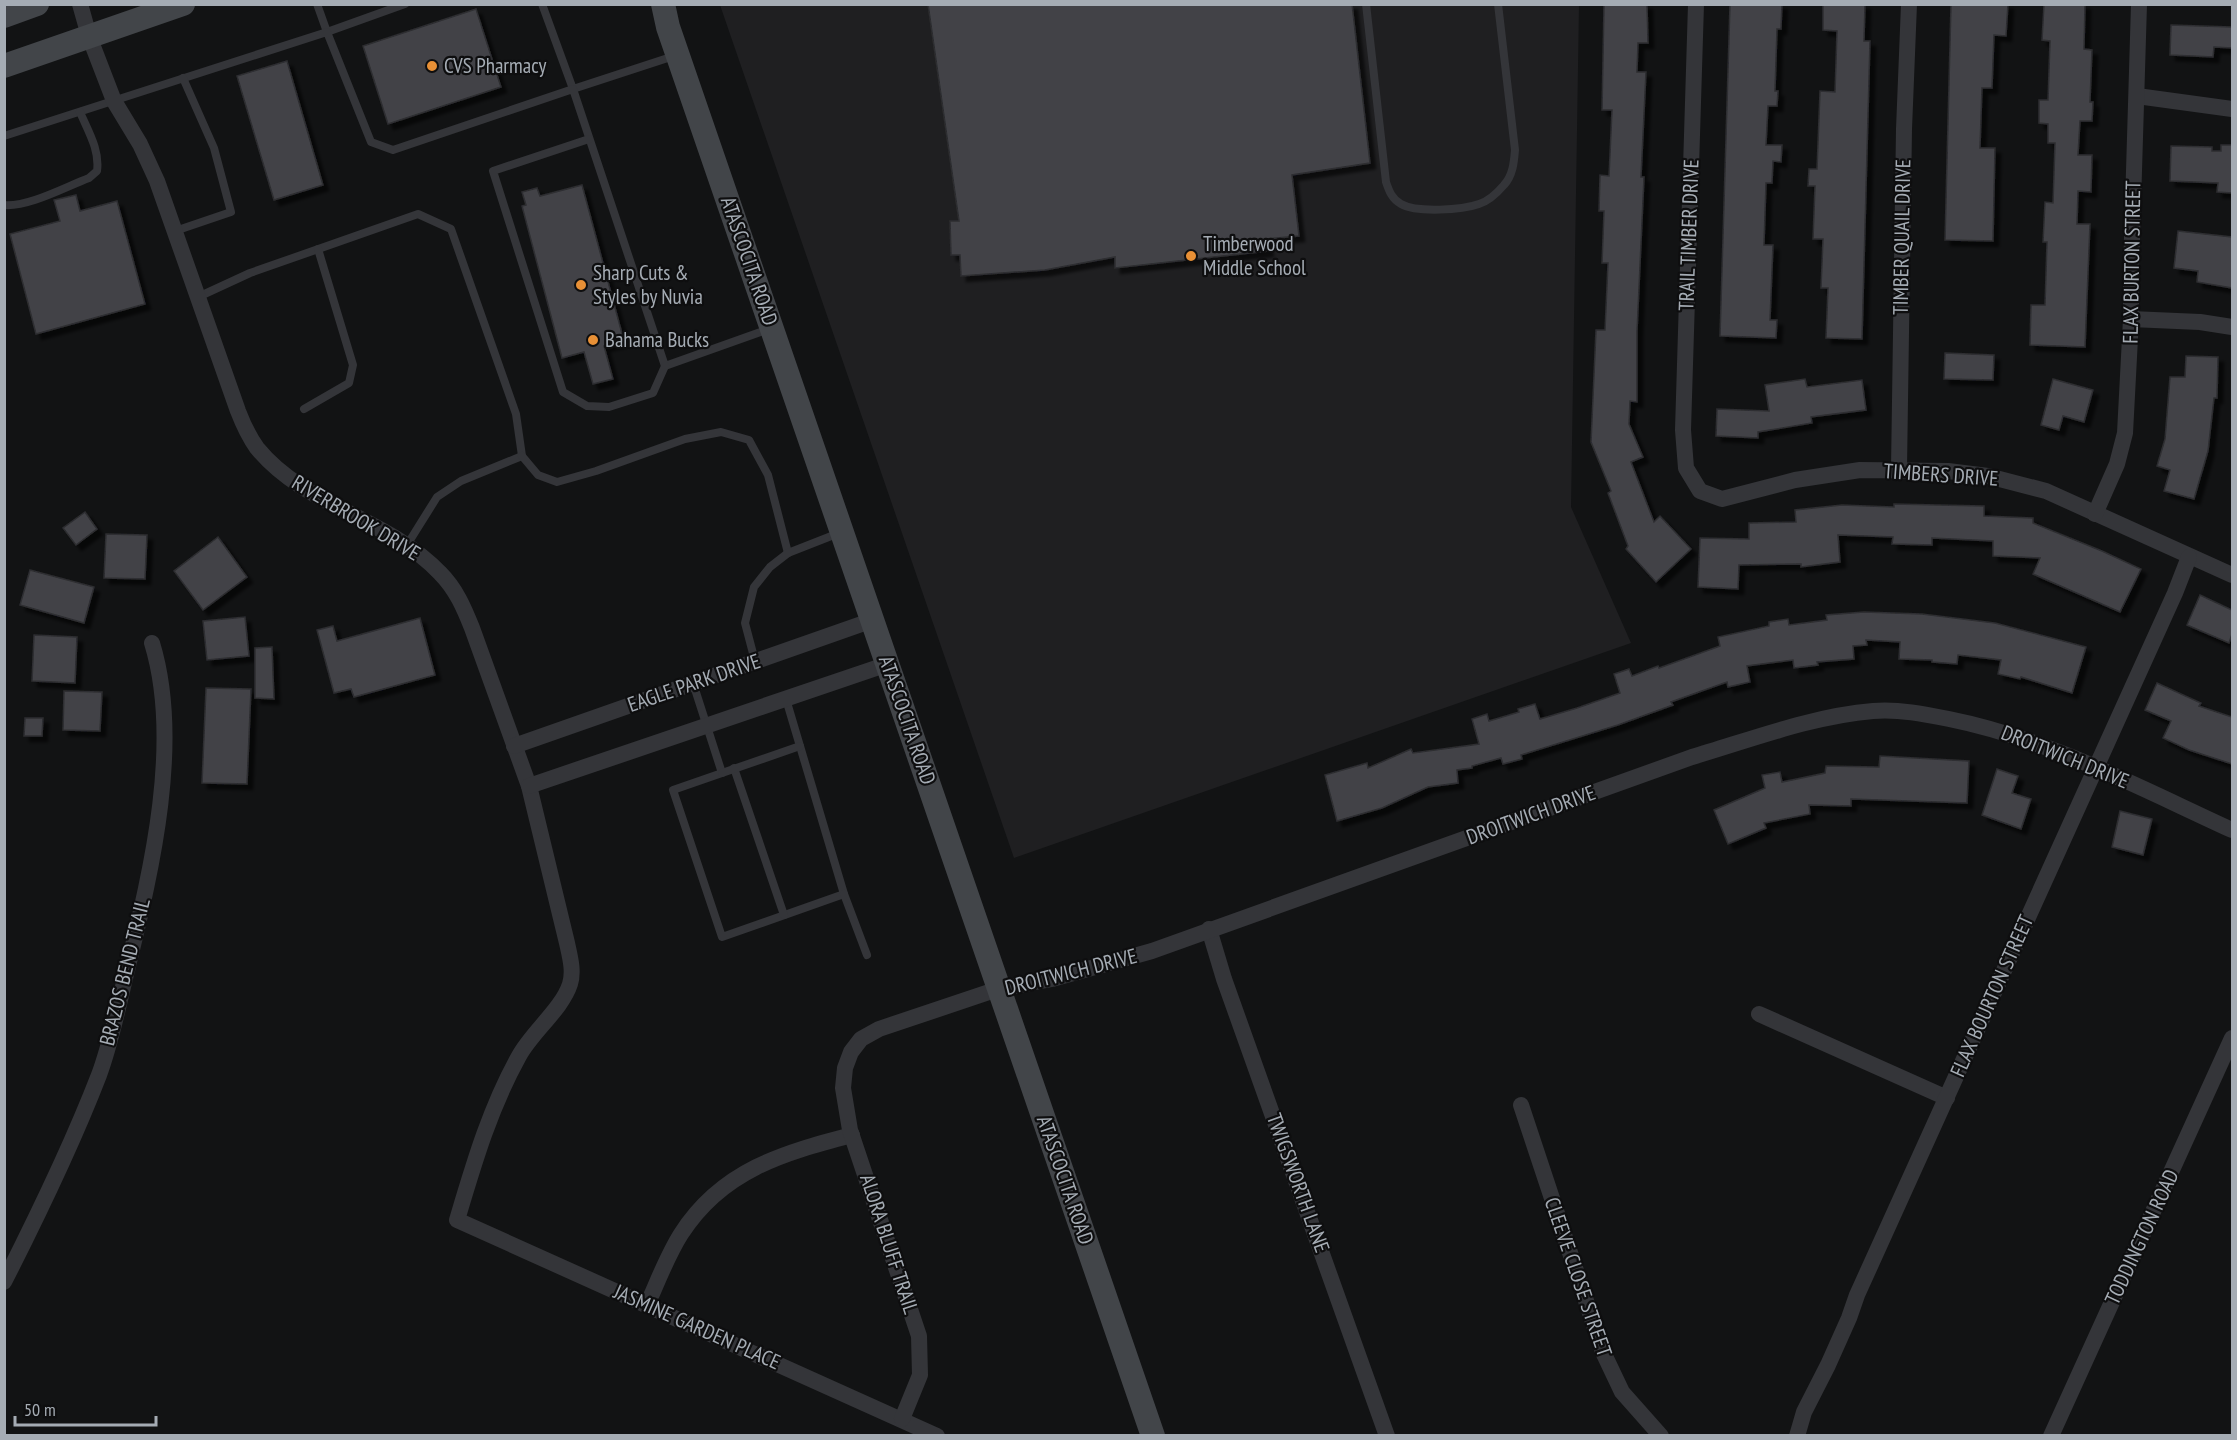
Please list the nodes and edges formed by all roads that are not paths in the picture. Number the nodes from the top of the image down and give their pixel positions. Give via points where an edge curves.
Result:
1 (37, 4) edge
2 (80, 4) edge
3 (183, 4) edge
4 (317, 4) edge
5 (405, 4) edge
6 (542, 4) edge
7 (663, 4) edge
8 (1366, 4) edge
9 (1498, 4) edge
10 (1696, 4) edge
11 (1909, 4) edge
12 (2139, 4) edge
13 (4, 16) edge
14 (327, 32) junction
15 (89, 36) junction
16 (678, 54) junction
17 (4, 66) edge
18 (183, 78) junction
19 (573, 89) junction
20 (2137, 96) junction
21 (114, 101) junction
22 (2232, 109) edge
23 (80, 112) junction
24 (4, 136) edge
25 (589, 139) junction
26 (4, 205) edge
27 (175, 231) junction
28 (318, 249) junction
29 (198, 297) junction
30 (2131, 319) junction
31 (772, 327) junction
32 (2232, 327) edge
33 (665, 366) junction
34 (304, 409) dead end
35 (522, 456) junction
36 (1686, 465) joint
37 (1899, 469) junction
38 (2095, 514) junction
39 (843, 532) junction
40 (407, 545) junction
41 (788, 553) junction
42 (2189, 557) junction
43 (2232, 575) edge
44 (873, 620) junction
45 (152, 643) dead end
46 (755, 662) junction
47 (888, 664) junction
48 (693, 683) junction
49 (786, 699) junction
50 (707, 726) junction
51 (514, 746) junction
52 (800, 746) junction
53 (2095, 767) junction
54 (734, 768) junction
55 (722, 773) junction
56 (529, 786) junction
57 (2232, 830) edge
58 (844, 894) junction
59 (784, 915) junction
60 (1209, 929) junction
61 (867, 955) dead end
62 (998, 989) junction
63 (1759, 1014) dead end
64 (2232, 1038) edge
65 (845, 1068) joint
66 (1947, 1098) junction
67 (1521, 1105) dead end
68 (852, 1135) junction
69 (457, 1220) joint
70 (4, 1282) edge
71 (647, 1305) junction
72 (902, 1419) junction
73 (937, 1436) edge
74 (1153, 1436) edge
75 (1388, 1436) edge
76 (1661, 1436) edge
77 (1797, 1436) edge
78 (2051, 1436) edge

1 - 13 main road
2 - 15 street, RIVERBROOK DRIVE
3 - 15 main road
4 - 14 lane
5 - 14 lane
6 - 19 lane
7 - 16 main road, ATASCOCITA ROAD
8 - 9 lane via 1386,182 1390,195 1400,204 1429,210 1478,204 1506,183 1513,168 1515,150
10 - 36 street, TRAIL TIMBER DRIVE via 1683,430
11 - 37 street, TIMBER QUAIL DRIVE
12 - 20 street, FLAX BURTON STREET
14 - 18 lane
14 - 19 lane via 371,142 393,150
15 - 17 main road
15 - 21 street, RIVERBROOK DRIVE
16 - 19 lane
16 - 31 main road, ATASCOCITA ROAD
18 - 21 lane
18 - 27 lane via 214,148 231,212
19 - 25 lane
20 - 22 street
20 - 30 street, FLAX BURTON STREET
21 - 23 lane
21 - 27 street, RIVERBROOK DRIVE via 149,164
23 - 24 lane
23 - 26 lane via 96,150 97,171 89,178 16,206
25 - 33 lane
25 - 33 lane via 493,171 563,392 587,406 609,407 653,393
27 - 29 street, RIVERBROOK DRIVE
28 - 29 lane
28 - 34 lane via 353,365 349,383
28 - 35 lane via 418,214 451,229 516,414
29 - 40 street, RIVERBROOK DRIVE via 238,411 257,447 293,482
30 - 32 street
30 - 38 street, FLAX BURTON STREET via 2126,433
31 - 33 lane
31 - 39 main road, ATASCOCITA ROAD
35 - 40 lane via 461,481 437,497
35 - 41 lane via 538,476 557,482 685,439 721,432 749,440 768,475
36 - 37 street, TIMBERS DRIVE via 1700,491 1722,499 1795,480
37 - 38 street, TIMBERS DRIVE via 1948,471 2018,482
38 - 42 street, TIMBERS DRIVE
39 - 41 lane
39 - 44 main road, ATASCOCITA ROAD
40 - 51 street, RIVERBROOK DRIVE via 441,573 463,604
41 - 46 lane via 754,587 745,623
42 - 43 street, TIMBERS DRIVE
42 - 53 street, FLAX BOURTON STREET
44 - 46 street, EAGLE PARK DRIVE
44 - 47 main road, ATASCOCITA ROAD
45 - 70 street, BRAZOS BEND TRAIL via 162,688 164,740 157,820 138,925 99,1074 37,1217
46 - 48 street, EAGLE PARK DRIVE
47 - 49 street
47 - 62 main road, ATASCOCITA ROAD
48 - 50 lane
48 - 51 street, EAGLE PARK DRIVE
49 - 50 street
49 - 52 lane
50 - 55 lane
50 - 56 street
51 - 56 street, RIVERBROOK DRIVE
52 - 54 lane
52 - 58 lane
53 - 57 street, DROITWICH DRIVE
53 - 60 street, DROITWICH DRIVE via 1987,726 1923,713 1851,714 1692,757
53 - 66 street, FLAX BOURTON STREET
54 - 55 lane
54 - 59 lane
55 - 59 lane via 673,790 722,937
56 - 69 street, RIVERBROOK DRIVE via 567,943 571,977 564,995 521,1052 500,1092
58 - 59 lane
58 - 61 lane
60 - 62 street, DROITWICH DRIVE via 1135,957
60 - 75 street, TWIGSWORTH LANE
62 - 65 street, DROITWICH DRIVE via 879,1029 861,1039
62 - 74 main road, ATASCOCITA ROAD
63 - 66 street
64 - 78 street, TODDINGTON ROAD
65 - 68 street, ALORA BLUFF TRAIL via 843,1088
66 - 77 street, FLAX BOURTON STREET via 1804,1412
67 - 76 street, CLEEVE CLOSE STREET via 1603,1352 1622,1392
68 - 71 street via 771,1160 729,1181 709,1198 680,1235
68 - 72 street, ALORA BLUFF TRAIL via 919,1336 920,1375
69 - 71 street, JASMINE GARDEN PLACE
71 - 72 street, JASMINE GARDEN PLACE
72 - 73 street, JASMINE GARDEN PLACE

